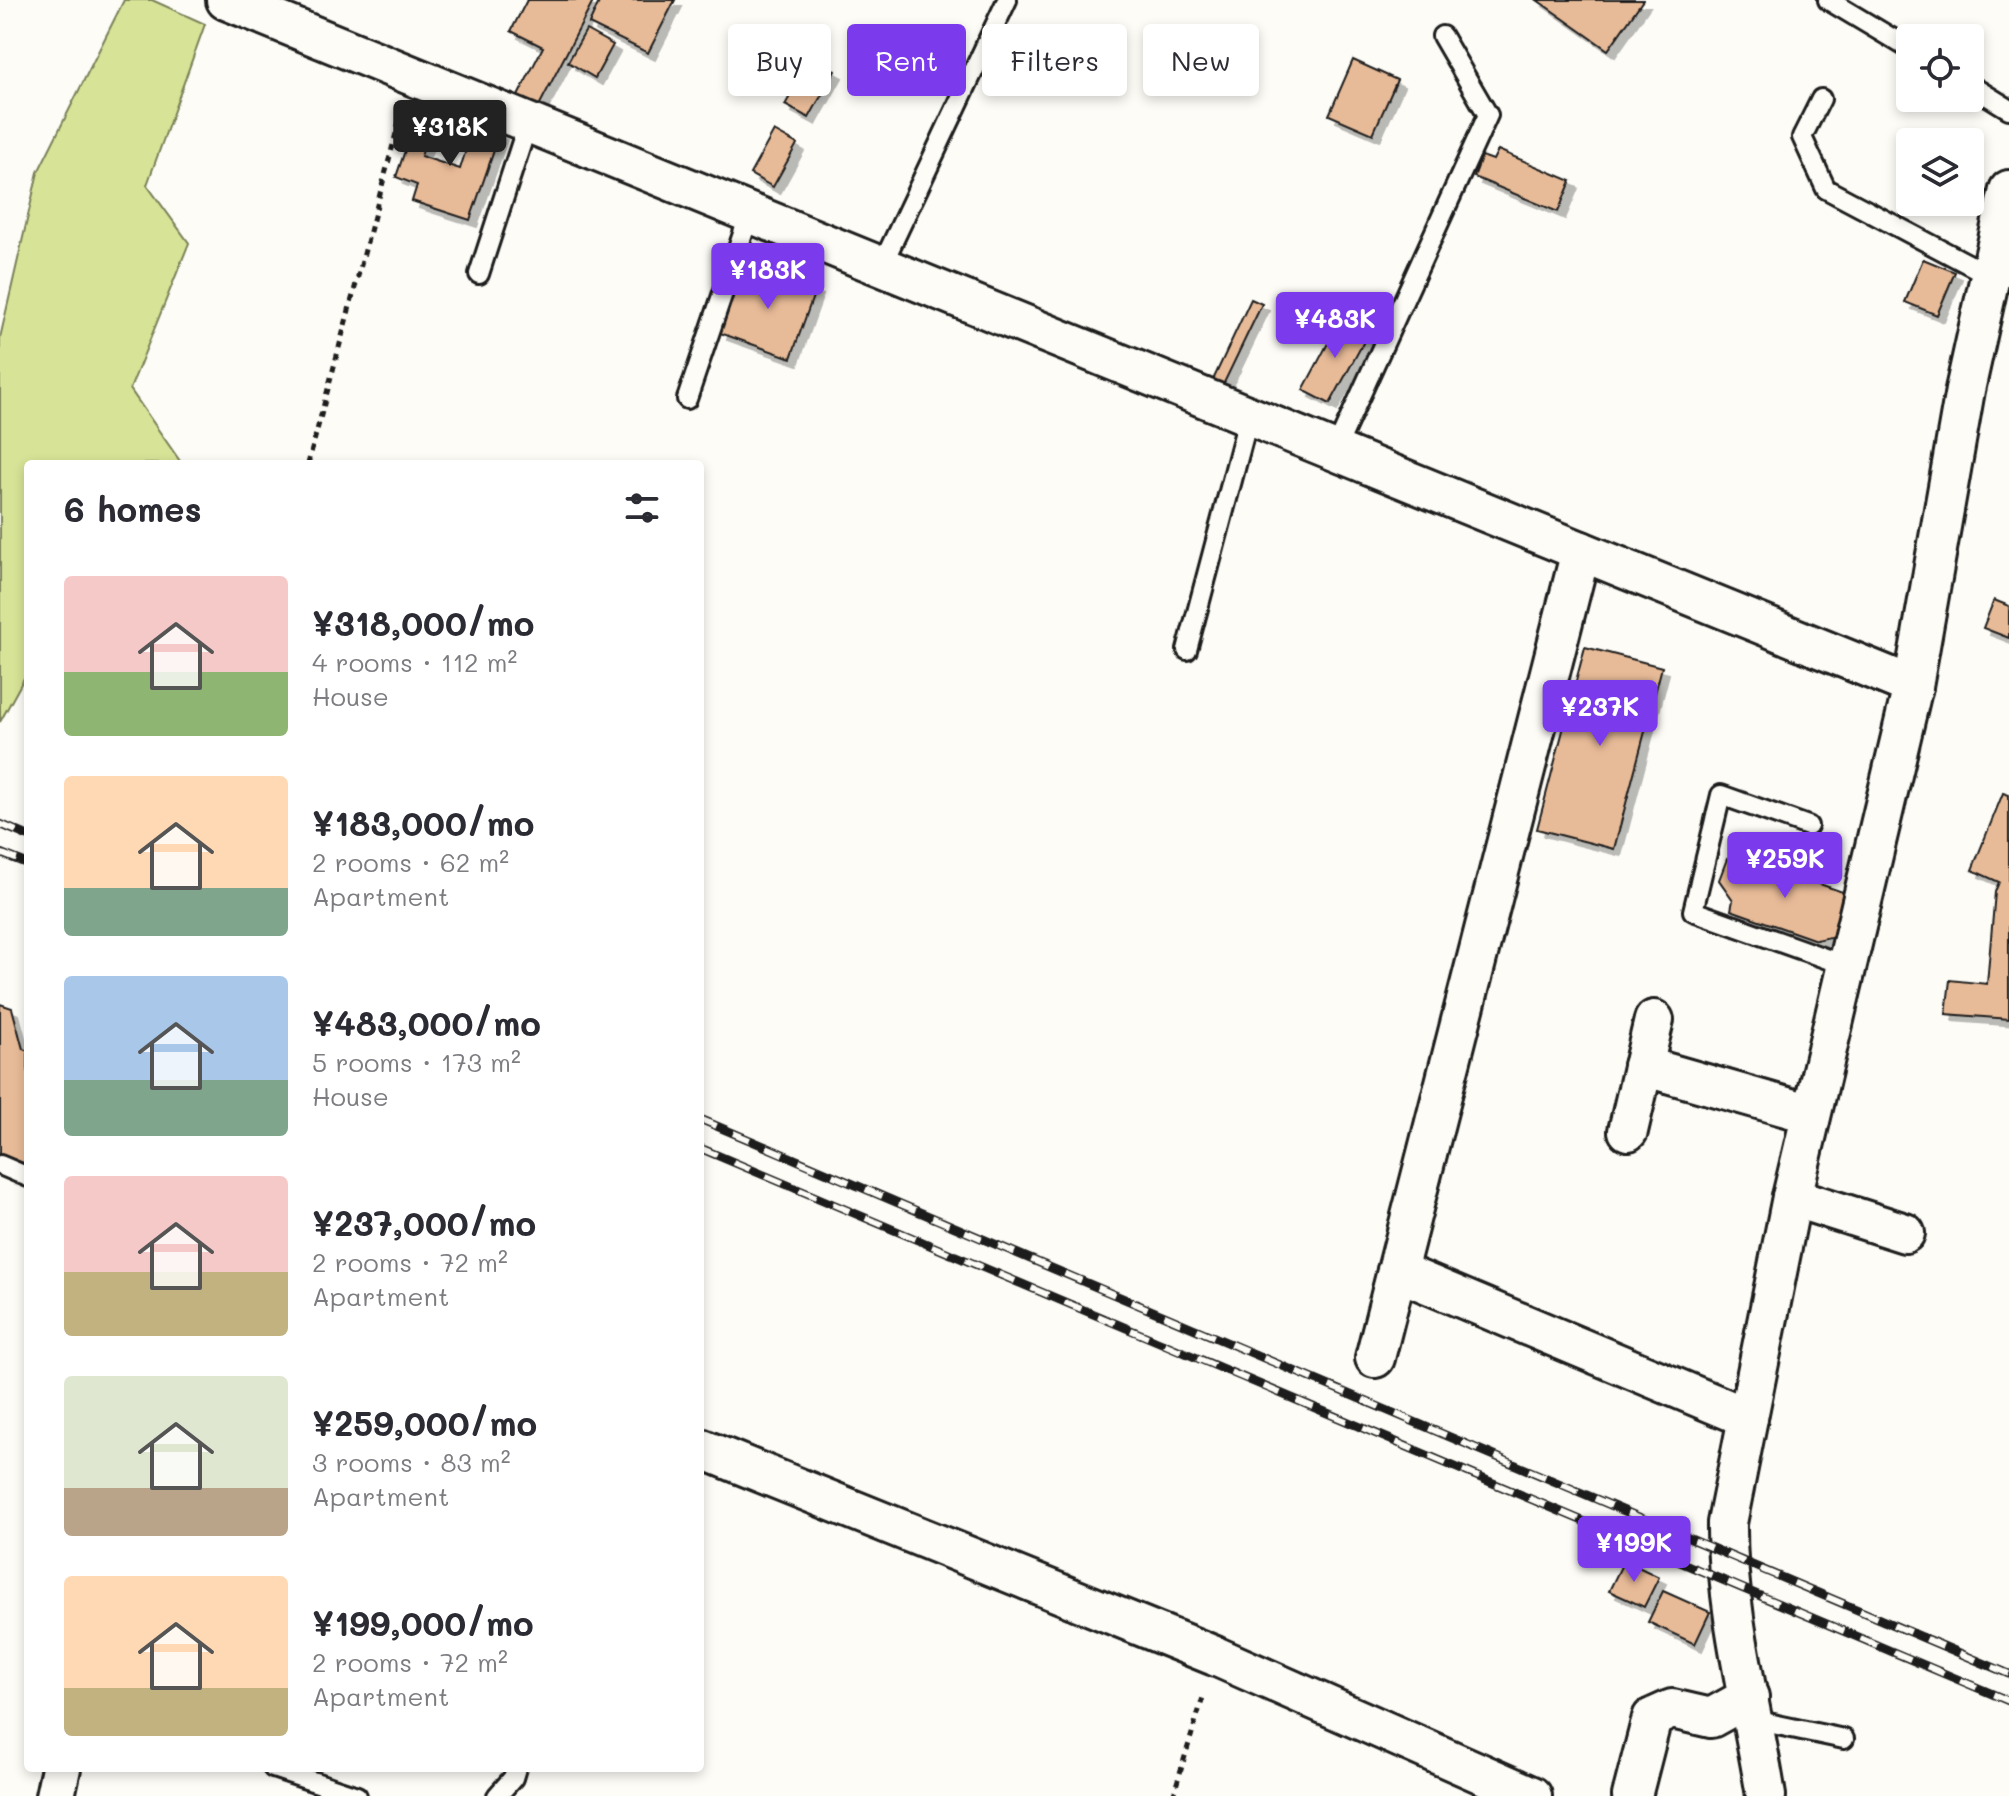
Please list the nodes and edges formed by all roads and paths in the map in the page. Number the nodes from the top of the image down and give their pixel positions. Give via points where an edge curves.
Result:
1 (226, 0) edge
2 (1007, 0) edge
3 (1828, 0) edge
4 (1442, 36) dead end
5 (1896, 41) edge
6 (412, 75) junction
7 (1984, 94) edge
8 (1821, 99) dead end
9 (2009, 109) edge
10 (528, 123) junction
11 (2009, 190) edge
12 (750, 213) junction
13 (1997, 263) edge
14 (881, 267) junction
15 (479, 274) dead end
16 (687, 399) dead end
17 (1249, 416) junction
18 (1335, 451) junction
19 (309, 460) edge
20 (1581, 551) junction
21 (1187, 650) dead end
22 (1913, 686) junction
23 (1808, 826) dead end
24 (1847, 966) junction
25 (1654, 1020) dead end
26 (1643, 1066) junction
27 (1811, 1114) junction
28 (1628, 1131) dead end
29 (0, 1165) edge
30 (24, 1175) edge
31 (1792, 1197) junction
32 (1905, 1233) dead end
33 (1397, 1271) junction
34 (1375, 1358) dead end
35 (1748, 1418) junction
36 (704, 1450) edge
37 (1215, 1656) junction
38 (1752, 1709) junction
39 (1844, 1739) dead end
40 (60, 1772) edge
41 (285, 1772) edge
42 (513, 1772) edge
43 (55, 1796) edge
44 (357, 1796) edge
45 (497, 1796) edge
46 (1173, 1796) edge
47 (1532, 1796) edge
48 (1632, 1796) edge
49 (1766, 1796) edge

1 - 6 street
2 - 14 lane
3 - 5 lane
4 - 18 lane via 1488,115
6 - 10 street
6 - 19 path
7 - 9 lane
8 - 13 lane via 1802,137 1826,189
10 - 12 street
10 - 15 lane
11 - 13 street
12 - 14 street
12 - 16 lane
13 - 22 street via 1965,390
14 - 17 street
17 - 18 street
17 - 21 lane
18 - 20 street
20 - 22 street
20 - 33 street
22 - 24 street
23 - 24 lane via 1721,795 1693,911
24 - 27 street
25 - 26 street
26 - 27 street
26 - 28 street
27 - 31 street
29 - 30 lane
31 - 32 street
31 - 35 street
33 - 34 street
33 - 35 street
35 - 38 street via 1727,1523 1727,1552
36 - 37 street
37 - 46 path
37 - 47 street
38 - 39 lane
38 - 48 street via 1711,1718 1672,1709 1652,1718
38 - 49 street
40 - 43 street
41 - 44 lane
42 - 45 lane

